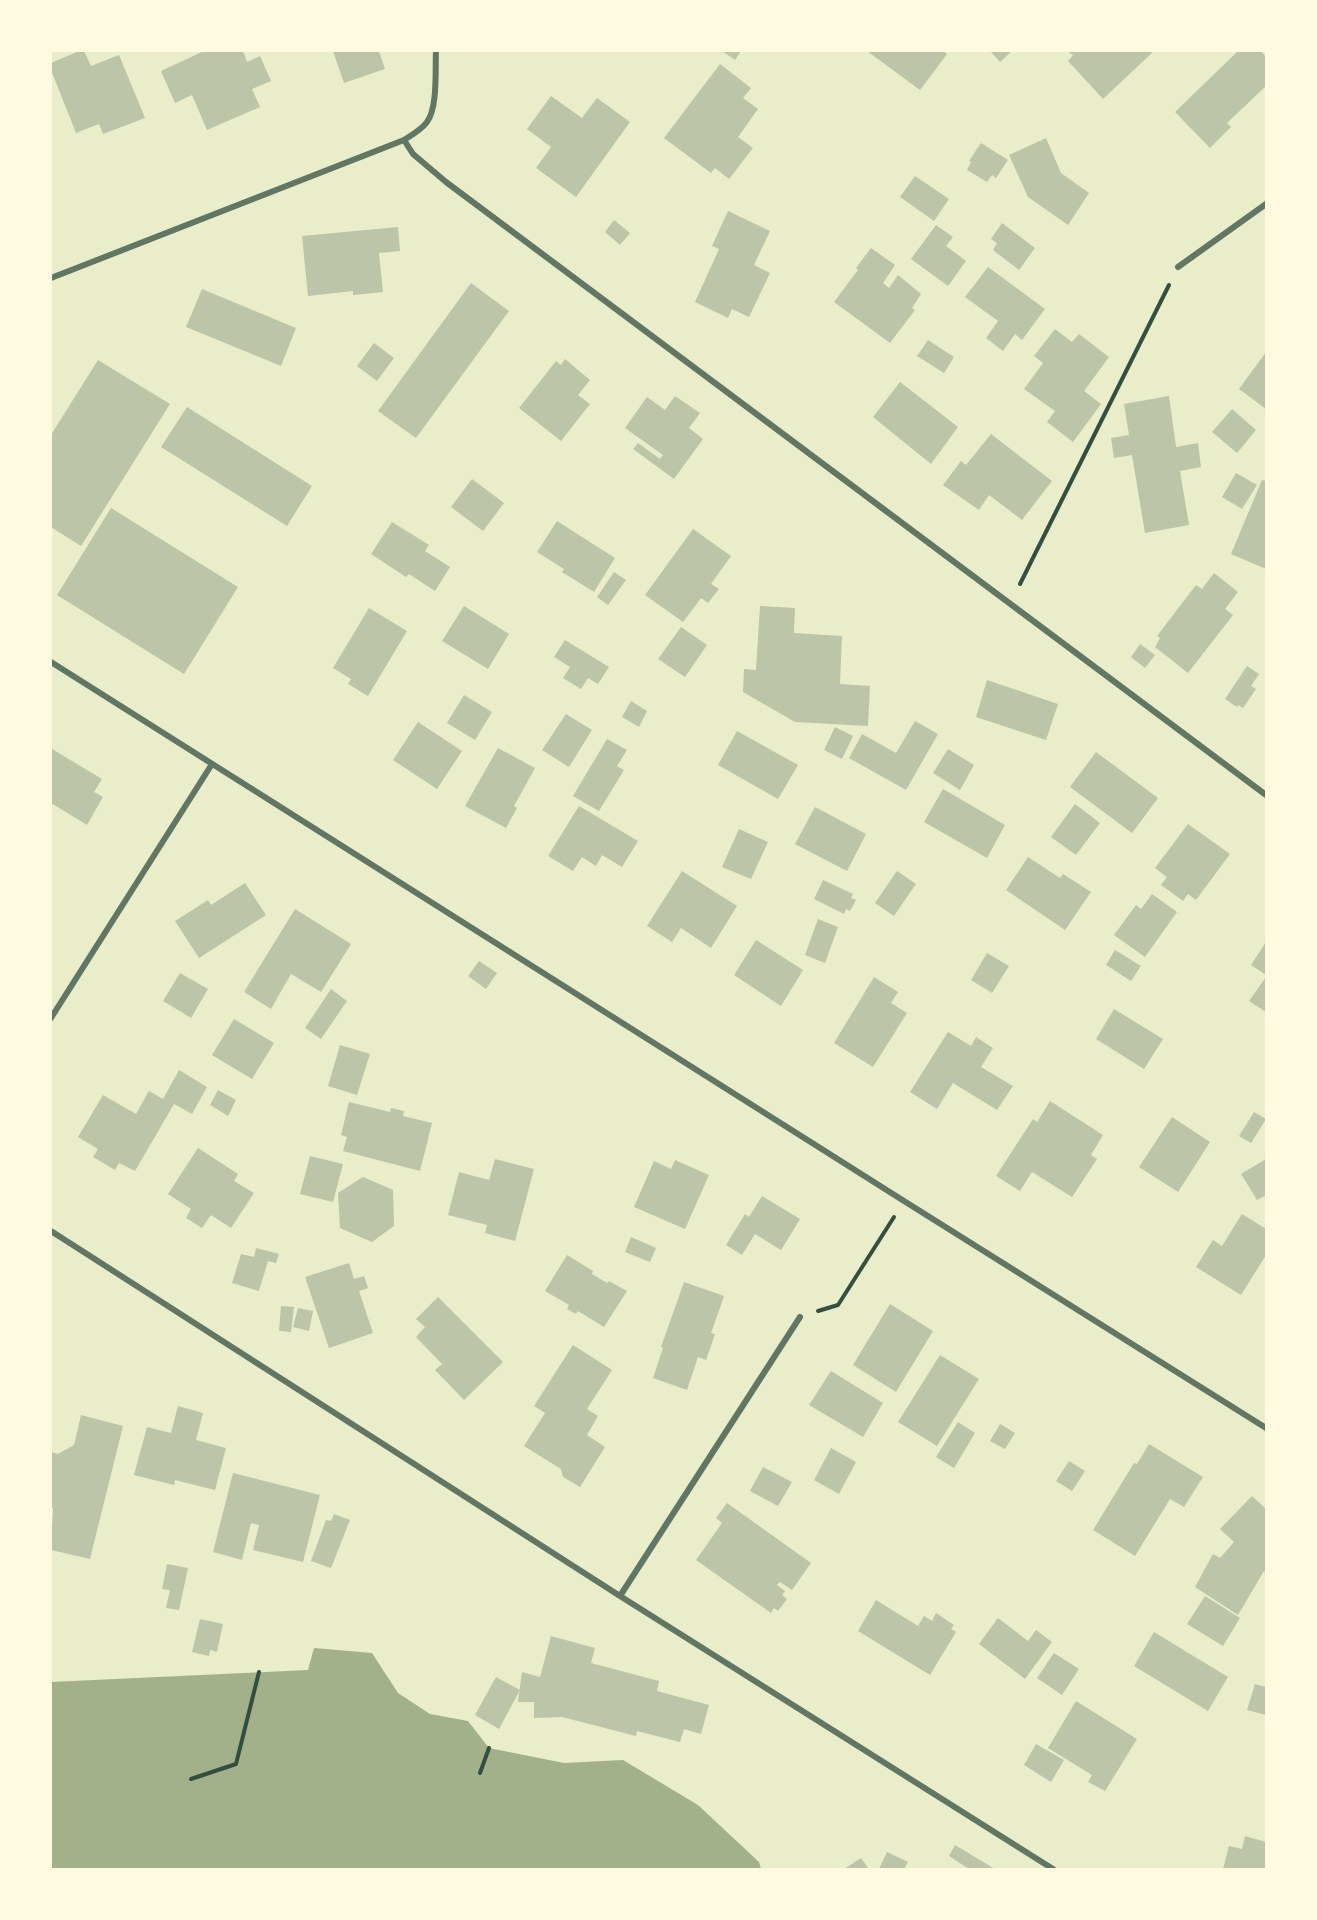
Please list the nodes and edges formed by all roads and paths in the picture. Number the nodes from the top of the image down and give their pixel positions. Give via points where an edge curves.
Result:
1 (436, 51) edge
2 (404, 140) junction
3 (1266, 204) edge
4 (1178, 267) joint
5 (51, 278) edge
6 (1008, 602) junction
7 (51, 662) edge
8 (212, 764) junction
9 (1266, 795) edge
10 (51, 1018) edge
11 (904, 1201) junction
12 (51, 1231) edge
13 (800, 1317) joint
14 (1266, 1428) edge
15 (620, 1596) junction
16 (259, 1672) dead end
17 (489, 1748) dead end
18 (480, 1773) dead end
19 (191, 1779) dead end
20 (1053, 1869) edge

1 - 2 street via 432,111 427,122
2 - 5 street
2 - 6 street via 412,154 446,183
3 - 4 street
4 - 6 path via 1026,576
6 - 9 street
7 - 8 street
8 - 10 street
8 - 11 street
11 - 13 path via 838,1305
11 - 14 street
12 - 15 street
13 - 15 street
15 - 20 street
16 - 19 path via 236,1764
17 - 18 path

